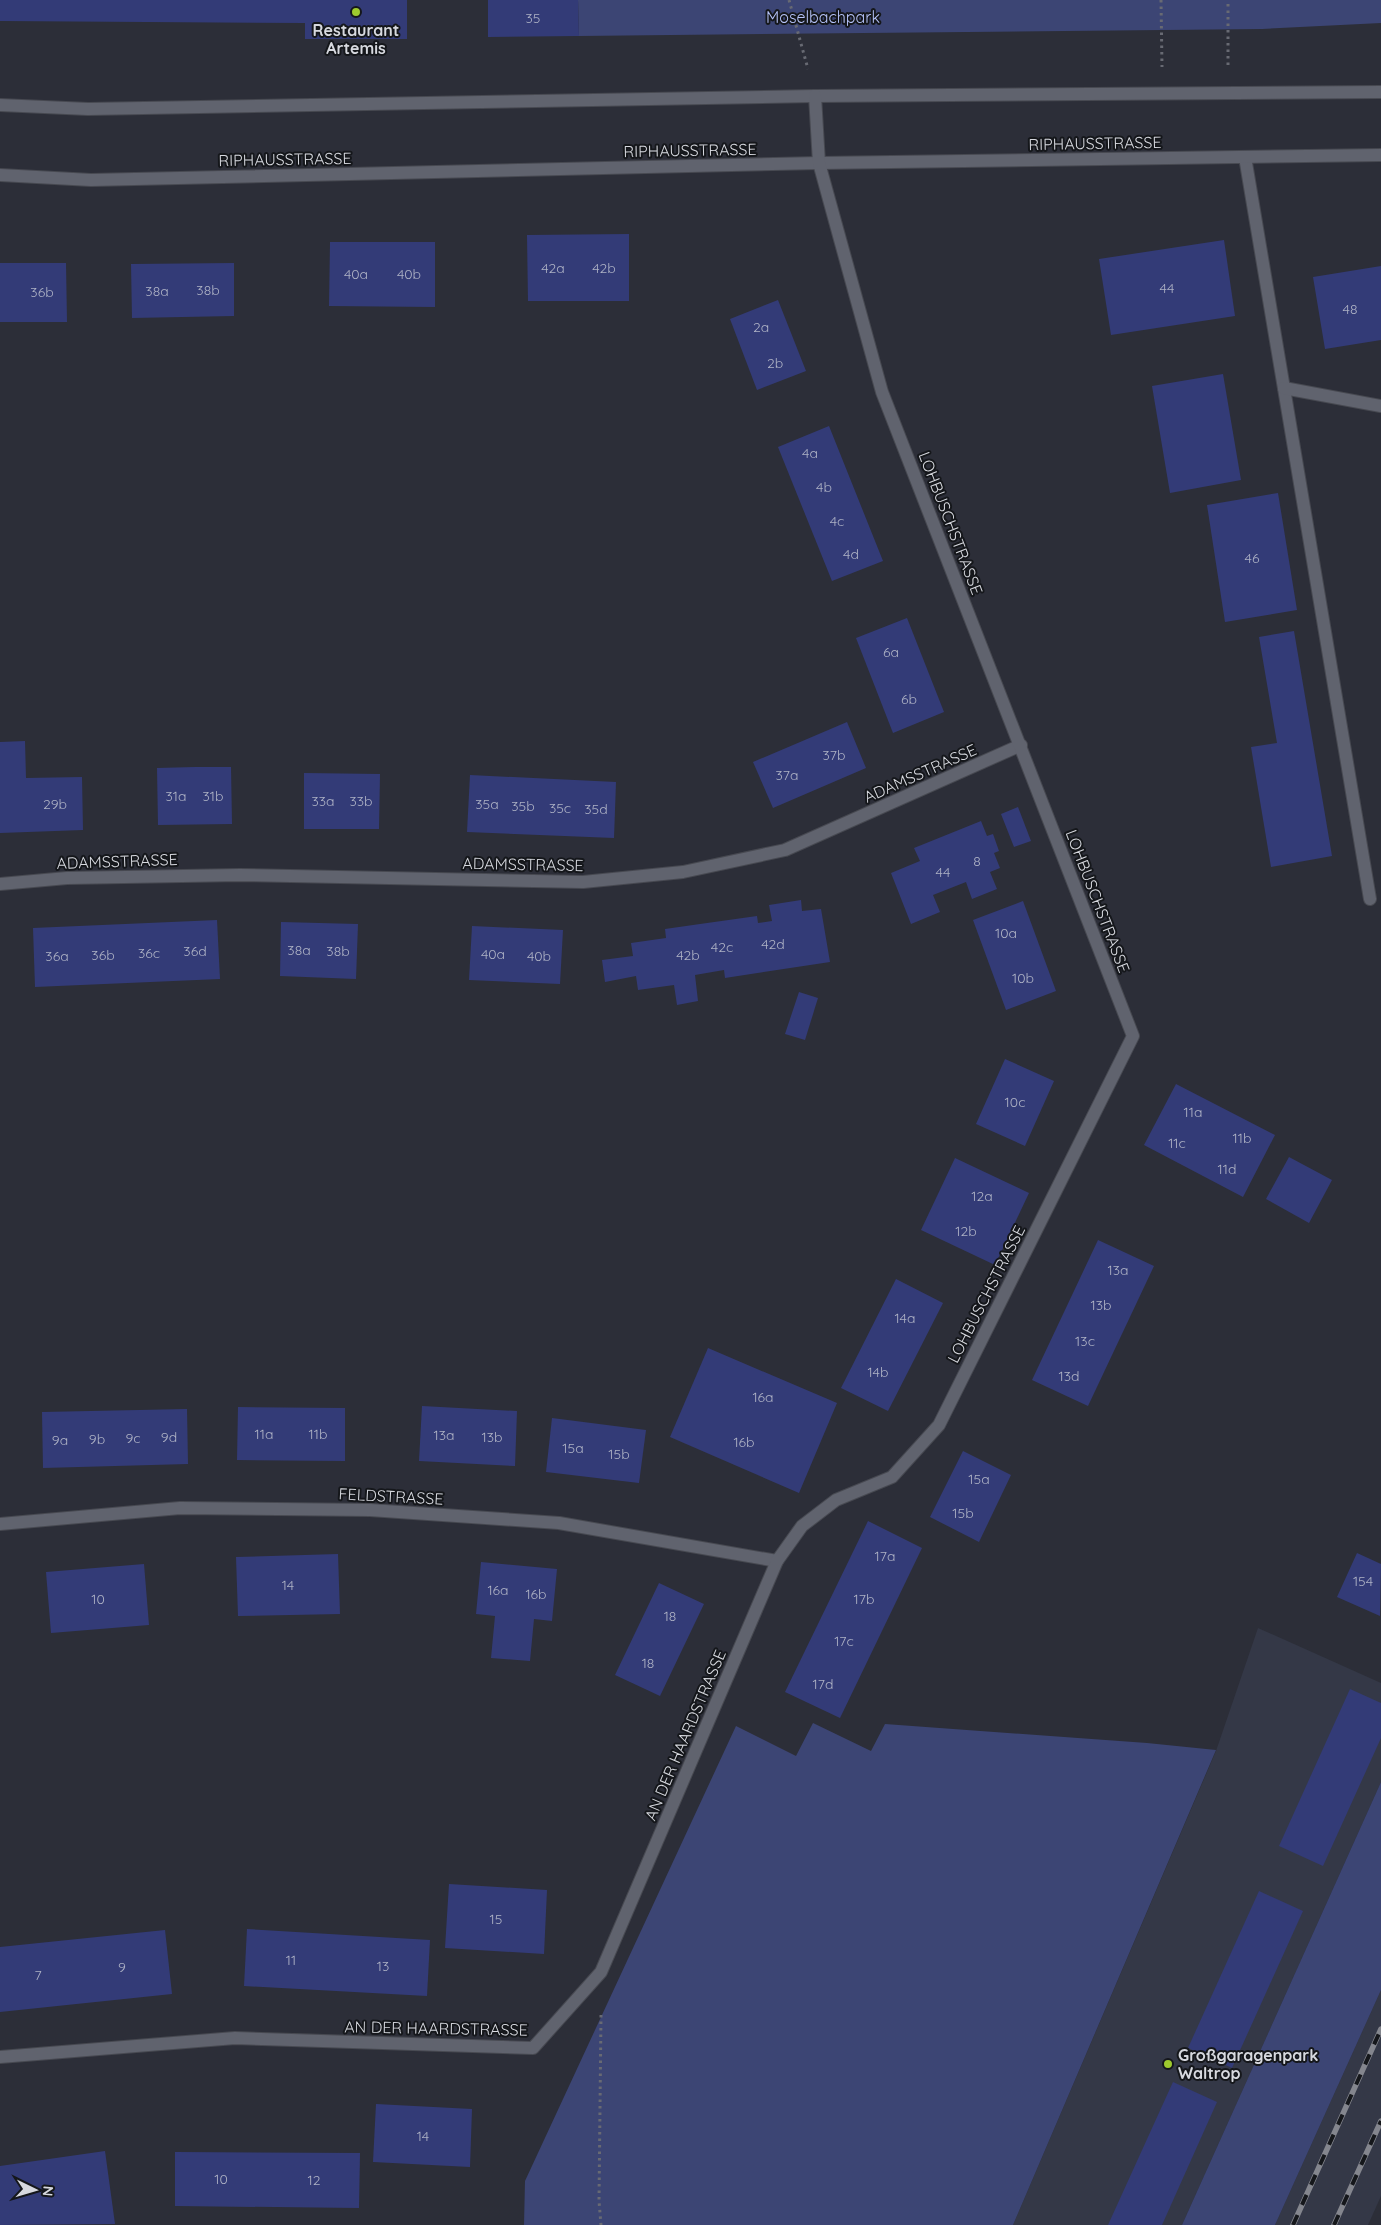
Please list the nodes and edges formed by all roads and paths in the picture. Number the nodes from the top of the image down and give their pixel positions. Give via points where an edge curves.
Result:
1 (789, 0) edge
2 (1161, 0) edge
3 (1228, 0) edge
4 (1381, 92) edge
5 (1162, 93) junction
6 (1228, 93) junction
7 (815, 96) junction
8 (0, 105) edge
9 (1381, 155) edge
10 (1245, 157) junction
11 (820, 163) junction
12 (0, 175) edge
13 (1284, 388) junction
14 (1381, 406) edge
15 (1020, 746) junction
16 (0, 884) edge
17 (1370, 899) dead end
18 (0, 1524) edge
19 (777, 1561) junction
20 (602, 1972) junction
21 (0, 2057) edge
22 (602, 2225) edge

1 - 7 path
2 - 5 path
3 - 6 path
4 - 6 street
5 - 6 street
5 - 7 street
7 - 8 street via 88,109
7 - 11 street, LOHBUSCHSTRASSE
9 - 10 street, RIPHAUSSTRASSE
10 - 11 street, RIPHAUSSTRASSE
10 - 13 street
11 - 12 street, RIPHAUSSTRASSE via 90,180
11 - 15 street, LOHBUSCHSTRASSE via 882,392
13 - 14 street
13 - 17 street
15 - 16 street, ADAMSSTRASSE via 784,850 683,872 583,882 240,875 67,878
15 - 19 street, LOHBUSCHSTRASSE via 1133,1036 939,1425 892,1477 836,1500 802,1526
18 - 19 street, FELDSTRASSE via 180,1508 370,1510 559,1523
19 - 20 street, AN DER HAARDSTRASSE
20 - 21 street, AN DER HAARDSTRASSE via 533,2048 235,2038
20 - 22 path via 599,2191

